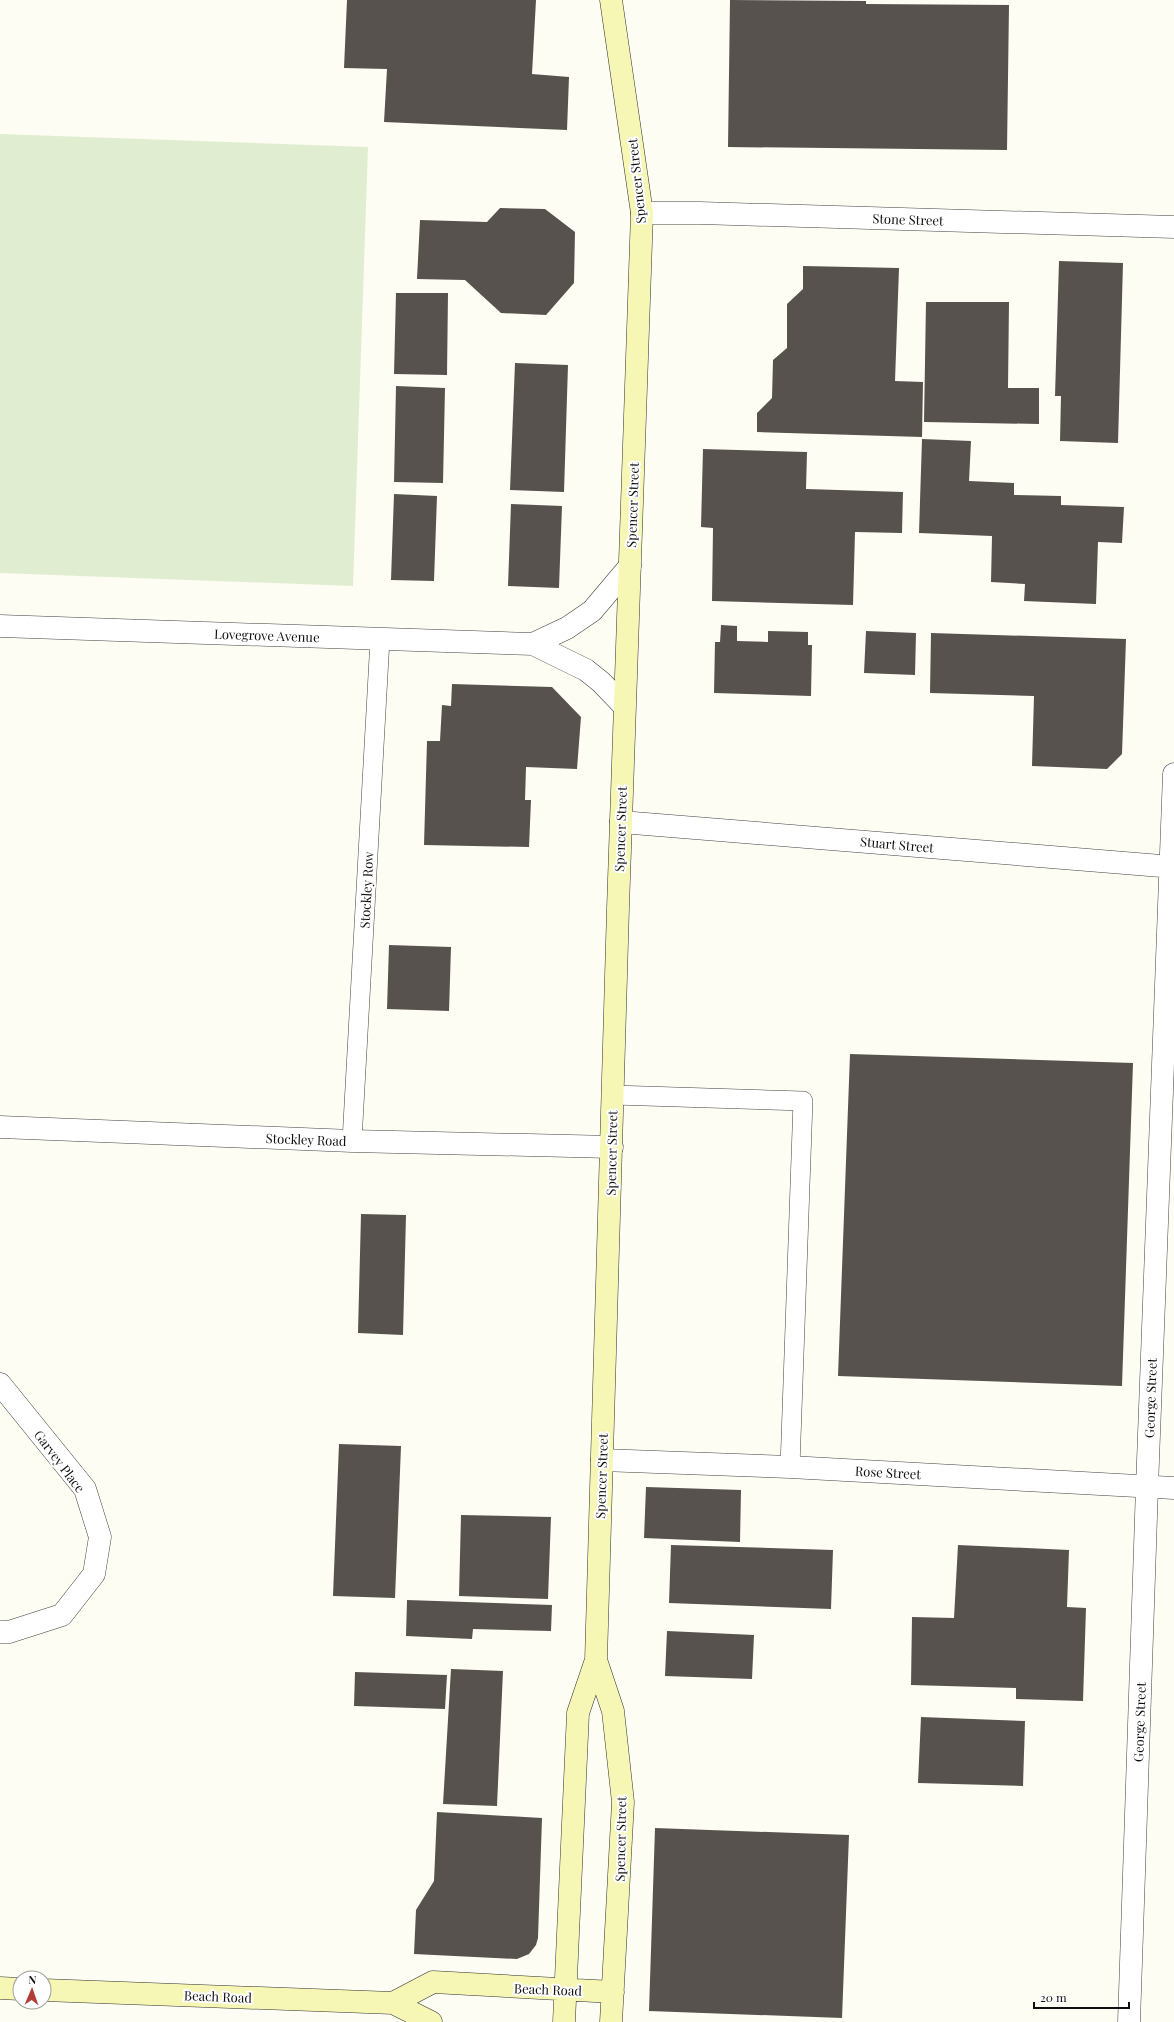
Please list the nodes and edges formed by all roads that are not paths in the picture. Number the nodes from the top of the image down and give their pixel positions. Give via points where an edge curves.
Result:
1 (611, 0) edge
2 (642, 213) junction
3 (1174, 227) edge
4 (630, 566) junction
5 (0, 626) edge
6 (380, 639) junction
7 (533, 644) junction
8 (624, 706) junction
9 (1174, 774) edge
10 (621, 822) junction
11 (1173, 867) edge
12 (613, 1094) junction
13 (0, 1127) edge
14 (352, 1140) junction
15 (612, 1148) junction
16 (0, 1384) edge
17 (602, 1460) junction
18 (790, 1467) junction
19 (1146, 1487) junction
20 (1174, 1488) edge
21 (0, 1632) edge
22 (596, 1660) junction
23 (0, 1988) edge
24 (12, 1989) edge
25 (566, 1989) junction
26 (52, 1990) edge
27 (613, 1992) junction
28 (393, 2003) junction
29 (431, 2022) edge
30 (564, 2022) edge
31 (611, 2022) edge
32 (1129, 2022) edge

1 - 2 main road, Spencer Street
2 - 3 street, Stone Street
2 - 4 main road, Spencer Street
4 - 7 street, Lovegrove Avenue via 592,611 567,628
4 - 8 main road, Spencer Street
5 - 6 street, Lovegrove Avenue
6 - 7 street, Lovegrove Avenue
6 - 14 lane, Stockley Row
7 - 8 street, Lovegrove Avenue via 586,670
8 - 10 main road, Spencer Street
9 - 11 street, George Street
10 - 11 street, Stuart Street
10 - 12 main road, Spencer Street
11 - 19 street, George Street
12 - 15 main road, Spencer Street
12 - 18 lane via 804,1101
13 - 14 street, Stockley Road
14 - 15 street, Stockley Road
15 - 17 main road, Spencer Street
16 - 21 street, Garvey Place via 84,1489 100,1537 94,1574 62,1616 9,1632
17 - 18 street, Rose Street
17 - 22 main road, Spencer Street
18 - 19 street, Rose Street
19 - 20 street, Rose Street
19 - 32 street, George Street
22 - 25 main road, Spencer Street via 578,1713
22 - 27 main road, Spencer Street via 613,1712 623,1802
23 - 24 main road
25 - 27 main road, Beach Road
25 - 28 main road, Beach Road via 433,1982
25 - 30 main road, Spencer Street
26 - 28 main road, Beach Road
27 - 31 main road, Spencer Street
28 - 29 main road, Beach Road

